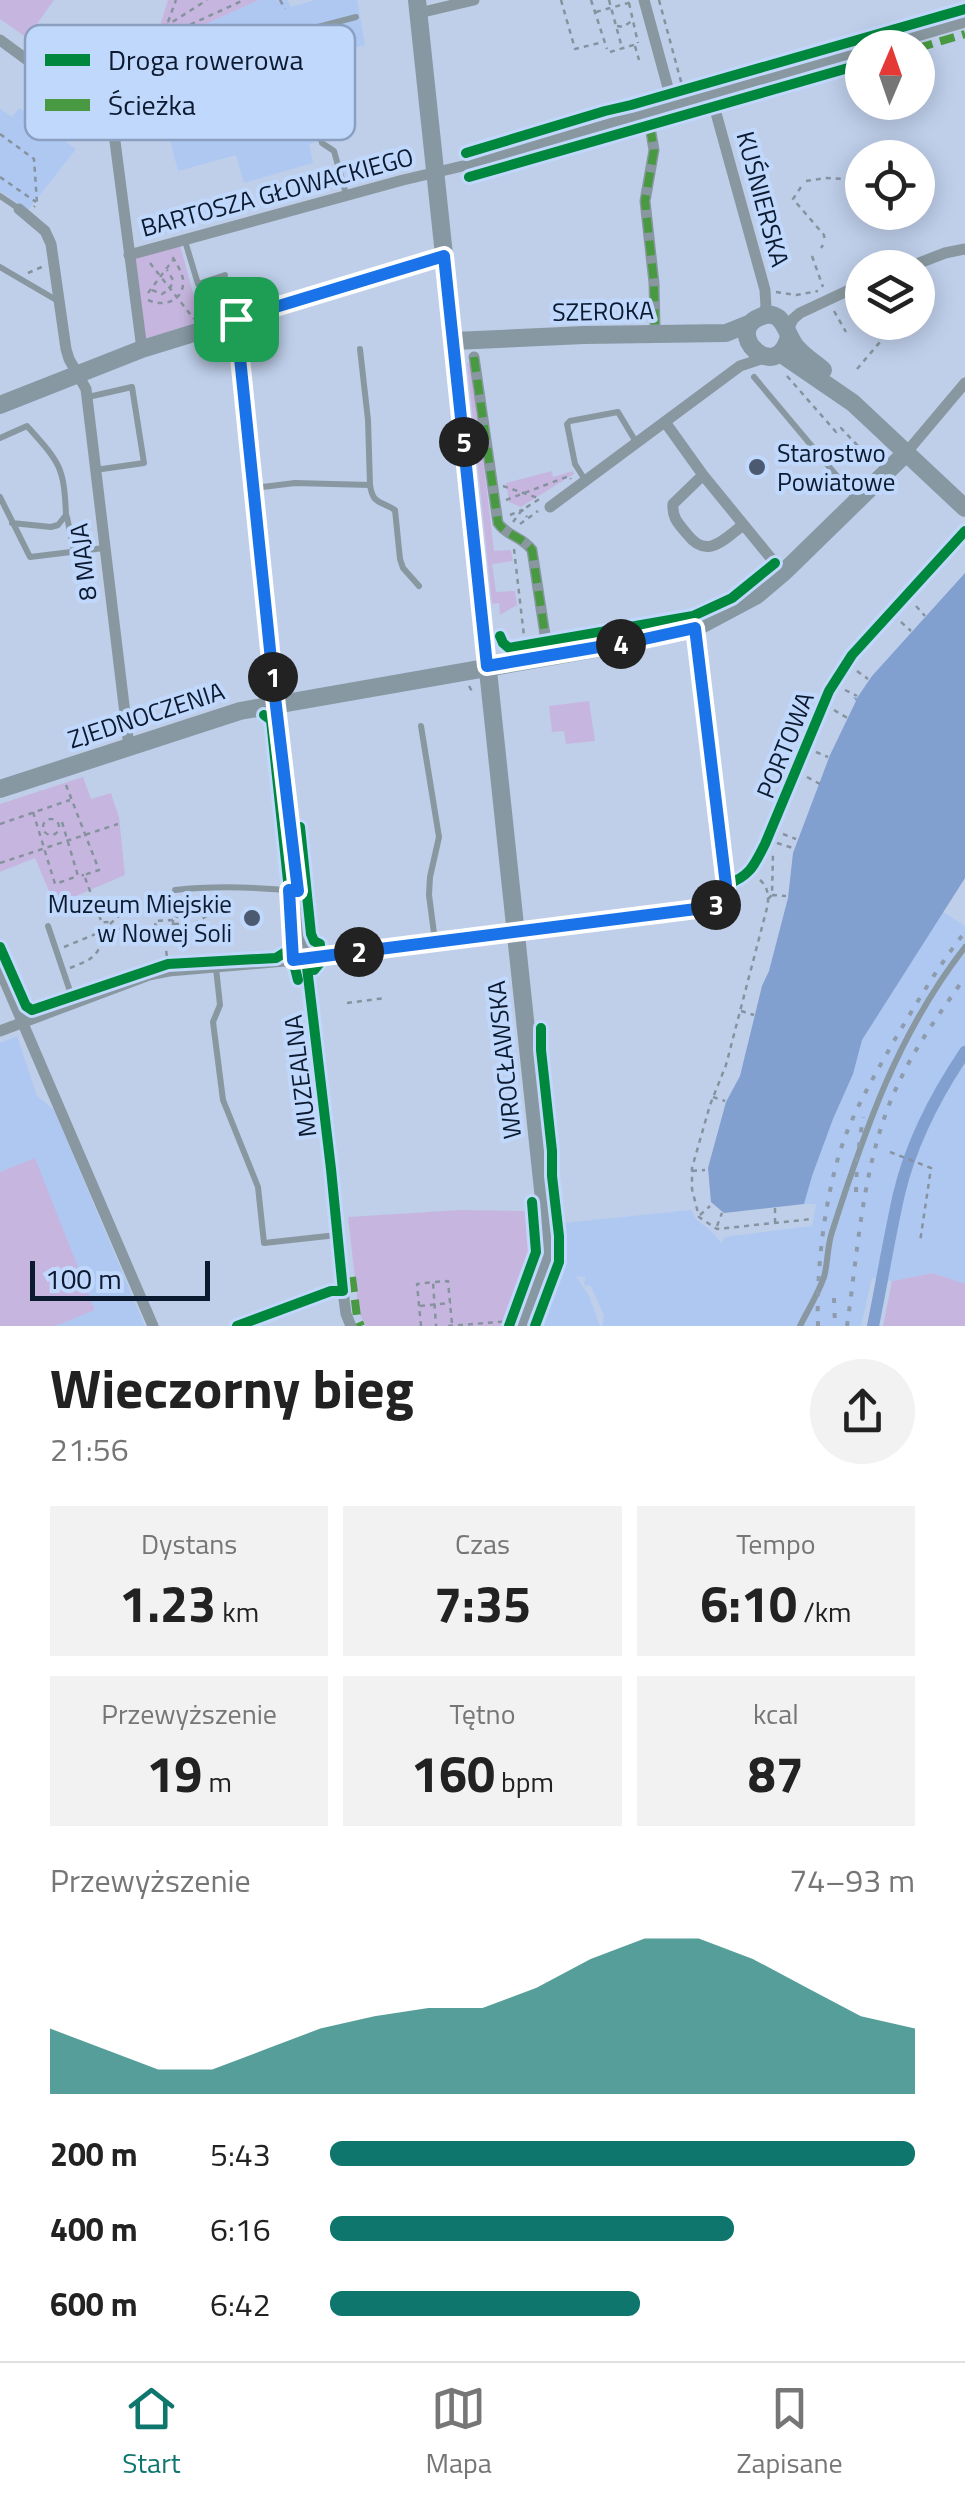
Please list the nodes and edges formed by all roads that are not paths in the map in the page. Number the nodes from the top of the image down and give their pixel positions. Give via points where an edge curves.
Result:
1 (474, 0) edge
2 (641, 0) edge
3 (418, 7) edge
4 (356, 17) dead end
5 (965, 22) edge
6 (325, 25) edge
7 (935, 31) edge
8 (0, 40) edge
9 (845, 57) edge
10 (25, 58) edge
11 (711, 95) junction
12 (674, 106) junction
13 (650, 127) dead end
14 (115, 140) edge
15 (321, 140) edge
16 (436, 172) junction
17 (347, 195) junction
18 (0, 196) edge
19 (23, 213) joint
20 (185, 240) junction
21 (965, 249) edge
22 (135, 253) junction
23 (444, 256) junction
24 (935, 257) edge
25 (0, 267) edge
26 (225, 275) dead end
27 (845, 292) edge
28 (59, 301) junction
29 (236, 319) junction
30 (759, 321) junction
31 (655, 326) dead end
32 (454, 340) junction
33 (142, 349) junction
34 (360, 349) dead end
35 (781, 349) junction
36 (474, 357) dead end
37 (740, 366) junction
38 (78, 373) junction
39 (754, 377) dead end
40 (965, 383) edge
41 (86, 397) junction
42 (0, 405) edge
43 (665, 422) junction
44 (0, 438) edge
45 (637, 443) junction
46 (906, 453) junction
47 (95, 470) junction
48 (703, 476) junction
49 (586, 481) junction
50 (370, 484) junction
51 (253, 488) junction
52 (0, 497) edge
53 (858, 501) junction
54 (544, 503) road end
55 (965, 508) edge
56 (66, 516) junction
57 (12, 523) junction
58 (743, 525) junction
59 (965, 531) edge
60 (104, 548) junction
61 (74, 552) junction
62 (783, 574) junction
63 (419, 586) dead end
64 (695, 628) junction
65 (546, 641) road end
66 (487, 666) junction
67 (276, 704) junction
68 (420, 726) dead end
69 (129, 747) junction
70 (0, 789) edge
71 (726, 885) junction
72 (175, 890) dead end
73 (298, 891) junction
74 (48, 926) dead end
75 (516, 932) junction
76 (435, 942) junction
77 (965, 947) edge
78 (306, 959) junction
79 (216, 967) junction
80 (0, 970) edge
81 (74, 1003) junction
82 (23, 1022) junction
83 (0, 1031) edge
84 (338, 1236) junction
85 (343, 1291) junction
86 (803, 1323) edge
87 (515, 1324) edge
88 (153, 1326) edge
89 (237, 1326) edge
90 (350, 1326) edge

1 - 3 street
2 - 12 street
3 - 16 street, WROCŁAWSKA
4 - 6 lane
5 - 7 street
8 - 10 street
9 - 11 street, BARTOSZA GŁOWACKIEGO
11 - 12 street, BARTOSZA GŁOWACKIEGO
11 - 30 street, KUŚNIERSKA via 765,290
12 - 16 street, BARTOSZA GŁOWACKIEGO
13 - 31 street via 654,150 644,198
14 - 22 street
15 - 17 lane via 334,151
16 - 17 street, BARTOSZA GŁOWACKIEGO
16 - 23 street, WROCŁAWSKA
17 - 20 street, BARTOSZA GŁOWACKIEGO
18 - 19 lane
19 - 28 street, 8 MAJA via 45,231 54,252
20 - 22 street, BARTOSZA GŁOWACKIEGO
20 - 26 lane via 198,284
21 - 24 street
22 - 33 street
23 - 29 street
23 - 32 street, WROCŁAWSKA
25 - 28 lane
27 - 35 street via 793,319
28 - 38 street, 8 MAJA via 68,359
29 - 33 street
29 - 51 street, MUZEALNA
30 - 32 street, SZEROKA via 726,333
30 - 35 street via 775,316 785,324
30 - 35 street via 755,352
30 - 37 street
32 - 66 street, WROCŁAWSKA
33 - 38 street
34 - 50 lane
35 - 37 street
35 - 46 street via 795,347 822,368
36 - 65 street via 497,518 532,550
37 - 43 street
38 - 41 street, 8 MAJA
38 - 42 street
39 - 53 lane
40 - 46 street
41 - 47 street, 8 MAJA
41 - 47 lane via 132,387 144,463
43 - 45 street
43 - 48 street
44 - 56 lane via 27,426 44,445 62,471
45 - 49 street
45 - 49 lane via 618,412 570,420 575,464
46 - 53 street, ZJEDNOCZENIA
46 - 55 street
47 - 60 street, 8 MAJA
48 - 58 street
48 - 58 street via 673,504 674,518 694,544 714,546
49 - 54 street
50 - 51 lane
50 - 63 lane via 372,496 395,510 400,560
51 - 67 street, MUZEALNA
52 - 57 lane
53 - 62 street, ZJEDNOCZENIA
56 - 57 lane via 52,527
56 - 61 lane
57 - 61 lane via 30,557
58 - 62 street
59 - 71 street, PORTOWA via 839,672 765,844 750,872
60 - 61 lane
60 - 69 street, 8 MAJA
62 - 64 street, ZJEDNOCZENIA
64 - 66 street, ZJEDNOCZENIA
64 - 71 street
66 - 67 street, ZJEDNOCZENIA
66 - 75 street, WROCŁAWSKA
67 - 69 street, ZJEDNOCZENIA
67 - 73 street, MUZEALNA
68 - 76 lane via 439,836 429,895
69 - 70 street, ZJEDNOCZENIA
71 - 75 street via 712,907
72 - 73 lane
73 - 78 street, MUZEALNA
74 - 81 lane
75 - 76 street
75 - 87 street, WROCŁAWSKA via 548,1261
76 - 78 street
77 - 86 lane via 895,1058
78 - 79 street
78 - 84 street, MUZEALNA
79 - 81 street via 148,975
79 - 84 lane via 220,1004 213,1022 223,1100 258,1188 264,1243
80 - 82 street
81 - 82 street
82 - 83 street
82 - 88 street
84 - 85 street, MUZEALNA
85 - 89 street
85 - 90 street, MUZEALNA

